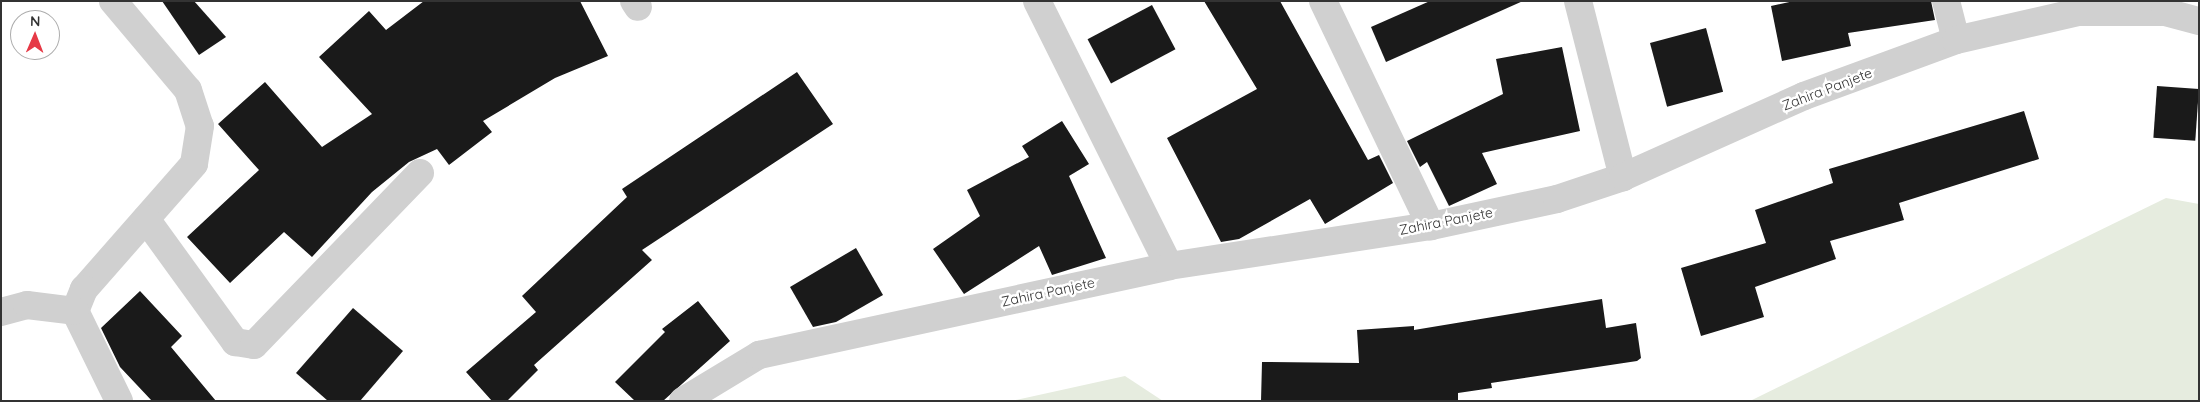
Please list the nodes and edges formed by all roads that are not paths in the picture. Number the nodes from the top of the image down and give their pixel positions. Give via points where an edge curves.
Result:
1 (113, 1) edge
2 (1036, 1) edge
3 (1323, 1) edge
4 (1578, 1) edge
5 (1946, 1) edge
6 (2199, 22) edge
7 (1956, 40) junction
8 (420, 173) dead end
9 (1623, 177) junction
10 (146, 219) junction
11 (1431, 226) junction
12 (1169, 266) junction
13 (75, 311) junction
14 (1, 312) edge
15 (119, 401) edge
16 (683, 401) edge

1 - 10 street via 188,90 200,126 194,164
2 - 12 street
3 - 11 street
4 - 9 street
5 - 7 street
6 - 7 street, Zahira Panjete via 2165,12 2078,12
7 - 9 street, Zahira Panjete via 1804,96
8 - 10 street via 254,345 235,342
9 - 11 street, Zahira Panjete via 1557,198
10 - 13 street via 84,289
11 - 12 street, Zahira Panjete
12 - 16 street, Zahira Panjete via 759,355
13 - 14 street via 27,305
13 - 15 street

